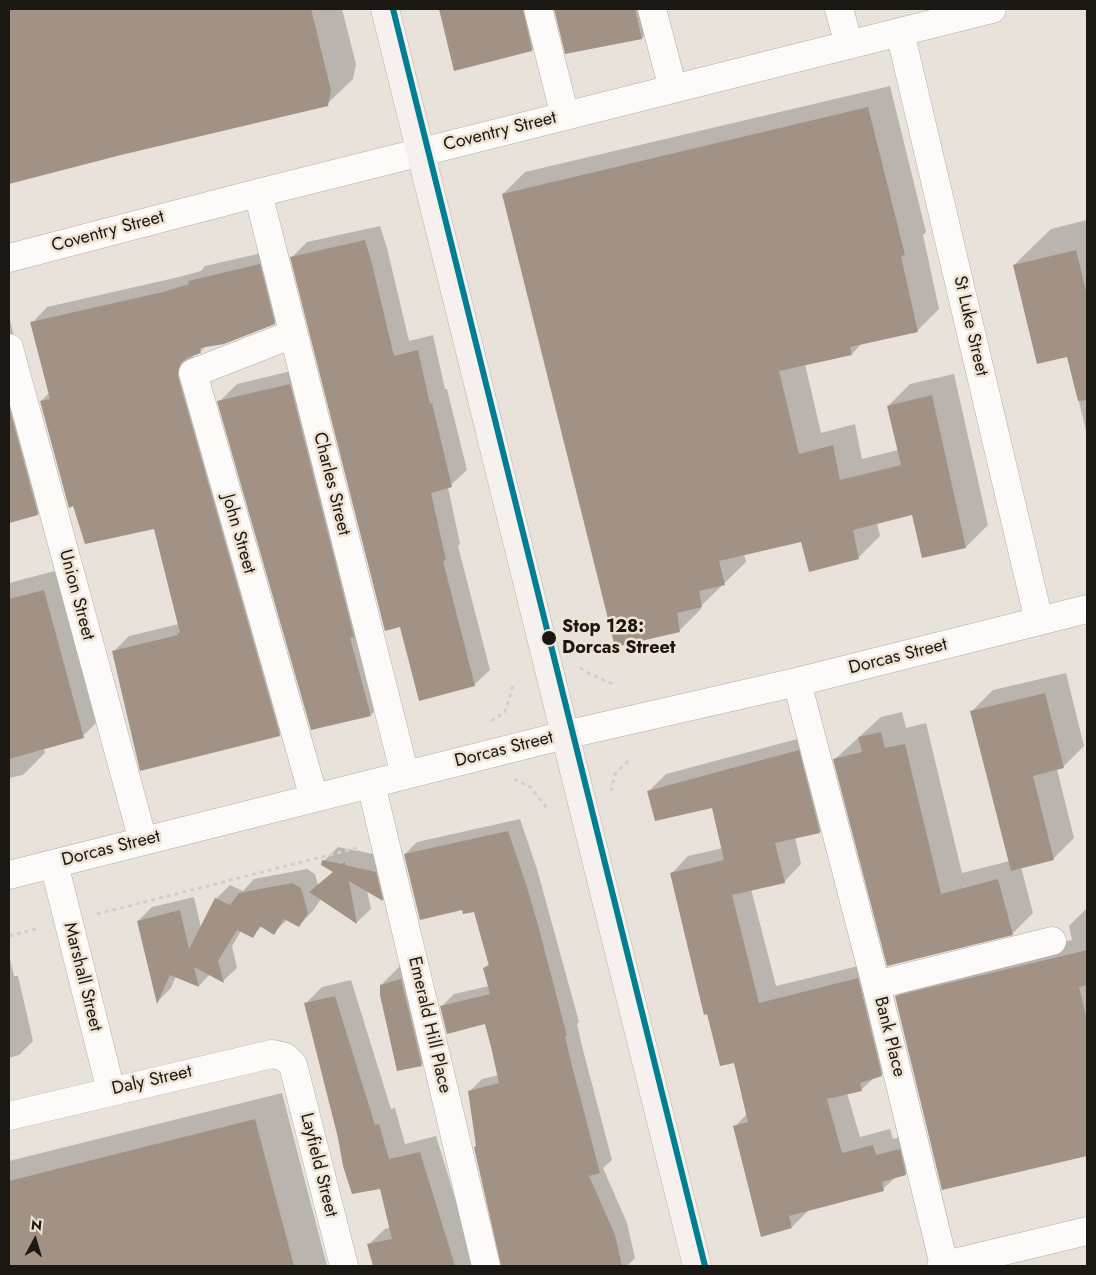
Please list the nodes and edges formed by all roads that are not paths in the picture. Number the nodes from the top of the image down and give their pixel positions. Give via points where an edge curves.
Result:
1 (385, 9) edge
2 (538, 9) edge
3 (652, 9) edge
4 (839, 9) edge
5 (992, 9) edge
6 (900, 32) junction
7 (849, 44) junction
8 (673, 89) junction
9 (565, 116) junction
10 (420, 152) junction
11 (258, 193) junction
12 (9, 258) edge
13 (293, 334) junction
14 (9, 348) edge
15 (1087, 609) edge
16 (1040, 621) junction
17 (797, 682) junction
18 (565, 735) junction
19 (405, 775) junction
20 (371, 784) junction
21 (314, 798) junction
22 (142, 842) junction
23 (54, 864) junction
24 (9, 875) edge
25 (1052, 941) dead end
26 (876, 985) junction
27 (292, 1065) joint
28 (111, 1091) junction
29 (9, 1116) edge
30 (1087, 1231) edge
31 (344, 1266) edge
32 (486, 1266) edge
33 (696, 1266) edge
34 (942, 1266) edge

1 - 10 main road
2 - 9 street
3 - 8 street
4 - 7 street
5 - 6 street, Coventry Street
6 - 7 street, Coventry Street
6 - 16 street, St Luke Street
7 - 8 street, Coventry Street
8 - 9 street, Coventry Street
9 - 10 street, Coventry Street
10 - 11 street, Coventry Street
10 - 18 main road
11 - 12 street, Coventry Street
11 - 13 street, Charles Street
13 - 19 street, Charles Street
13 - 21 street, John Street via 193,373
14 - 22 street, Union Street
15 - 16 street, Dorcas Street
16 - 17 street, Dorcas Street
17 - 18 street, Dorcas Street
17 - 26 street
18 - 19 street, Dorcas Street
18 - 33 main road
19 - 20 street, Dorcas Street
20 - 21 street, Dorcas Street
20 - 32 street, Emerald Hill Place
21 - 22 street, Dorcas Street
22 - 23 street, Dorcas Street
23 - 24 street, Dorcas Street
23 - 28 street, Marshall Street
25 - 26 street, Bank Place
26 - 34 street, Bank Place
27 - 28 street, Daly Street via 285,1057 272,1054
27 - 31 street, Layfield Street
28 - 29 street, Daly Street
30 - 34 street

